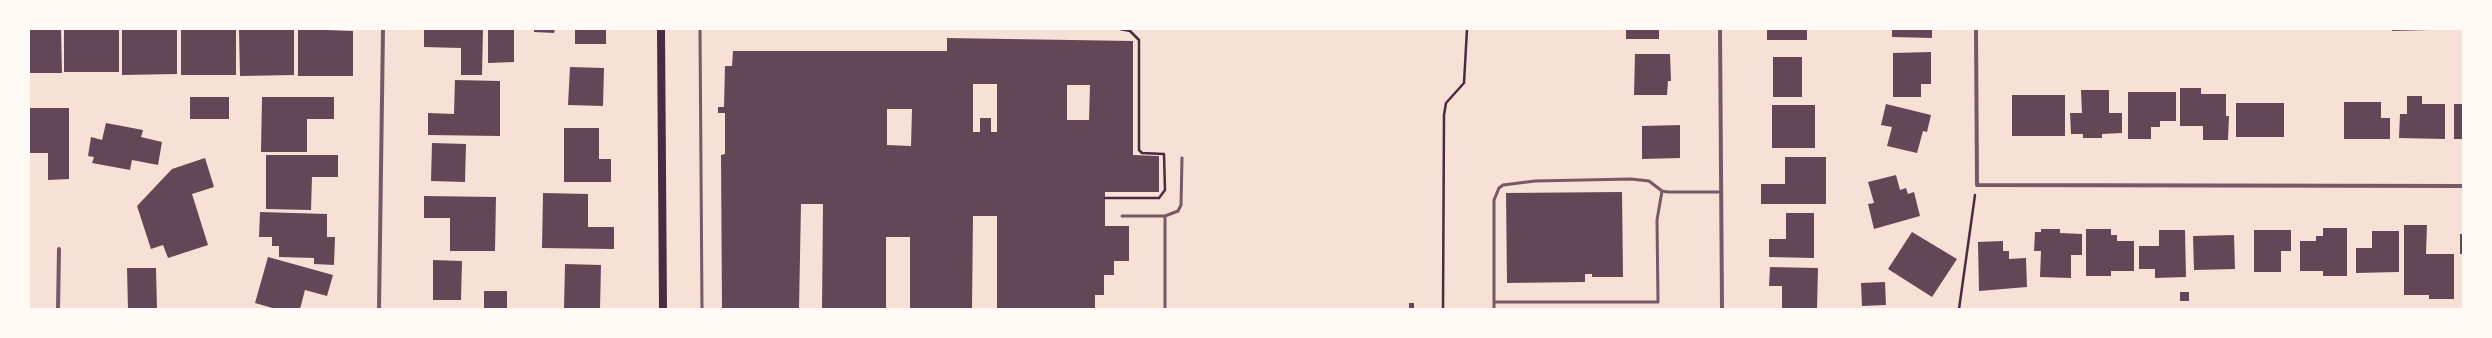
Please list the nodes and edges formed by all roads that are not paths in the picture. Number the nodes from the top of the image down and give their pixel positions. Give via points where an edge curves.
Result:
1 (382, 29) edge
2 (661, 29) edge
3 (700, 29) edge
4 (1720, 29) edge
5 (1976, 29) edge
6 (1182, 158) dead end
7 (2463, 186) edge
8 (1662, 191) junction
9 (1721, 192) junction
10 (1122, 216) dead end
11 (1165, 216) junction
12 (59, 249) dead end
13 (1494, 302) junction
14 (58, 309) edge
15 (379, 309) edge
16 (663, 309) edge
17 (702, 309) edge
18 (1165, 309) edge
19 (1494, 309) edge
20 (1722, 309) edge

1 - 15 street
2 - 16 main road
3 - 17 lane
4 - 9 street
5 - 7 street via 1976,185
6 - 11 lane via 1181,205 1178,211
8 - 9 lane
8 - 13 lane via 1657,220 1658,302
8 - 13 lane via 1649,181 1631,179 1536,181 1504,185 1499,188 1494,200
9 - 20 street
10 - 11 lane
11 - 18 lane
12 - 14 street
13 - 19 lane

